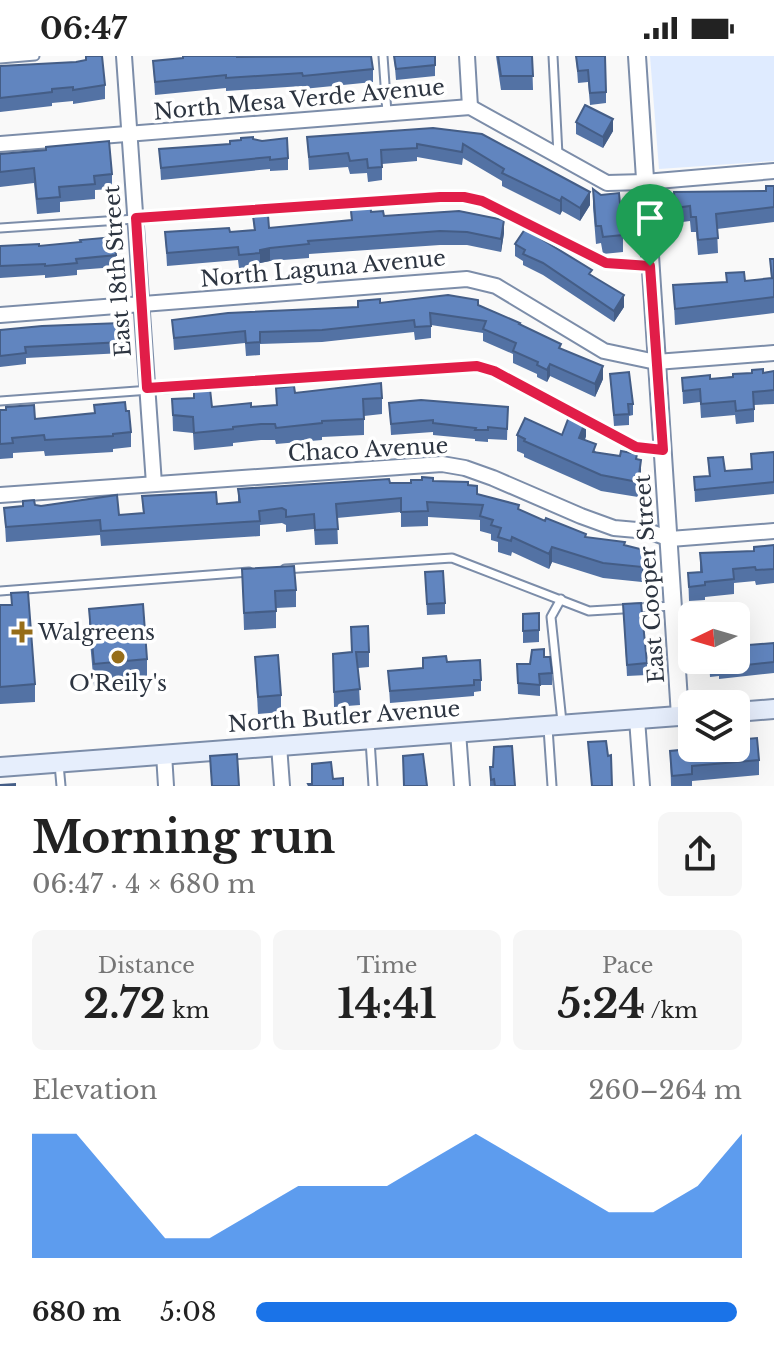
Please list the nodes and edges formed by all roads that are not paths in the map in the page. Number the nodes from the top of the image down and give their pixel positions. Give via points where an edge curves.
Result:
1 (35, 56) edge
2 (124, 56) edge
3 (383, 56) edge
4 (467, 56) edge
5 (553, 56) edge
6 (637, 56) edge
7 (0, 59) edge
8 (470, 107) junction
9 (387, 113) junction
10 (130, 135) junction
11 (0, 144) edge
12 (558, 157) junction
13 (774, 171) edge
14 (645, 182) junction
15 (136, 218) junction
16 (0, 228) edge
17 (650, 266) junction
18 (141, 305) junction
19 (0, 315) edge
20 (774, 353) edge
21 (656, 362) junction
22 (147, 388) junction
23 (0, 401) edge
24 (663, 450) junction
25 (154, 484) junction
26 (0, 495) edge
27 (774, 531) edge
28 (670, 539) junction
29 (280, 570) edge
30 (265, 571) edge
31 (0, 591) edge
32 (561, 599) junction
33 (673, 606) junction
34 (683, 690) edge
35 (774, 709) edge
36 (750, 711) edge
37 (678, 716) edge
38 (637, 719) junction
39 (555, 725) junction
40 (458, 732) junction
41 (369, 739) junction
42 (279, 745) junction
43 (164, 754) junction
44 (59, 763) junction
45 (0, 767) edge
46 (61, 786) edge
47 (166, 786) edge
48 (282, 786) edge
49 (373, 786) edge
50 (462, 786) edge
51 (552, 786) edge
52 (642, 786) edge

1 - 7 lane
2 - 10 street, East 18th Street
3 - 9 lane
4 - 8 street
5 - 12 lane
6 - 14 street, East Cooper Street
8 - 9 street, North Mesa Verde Avenue
8 - 12 street, North Mesa Verde Avenue
9 - 10 street, North Mesa Verde Avenue
10 - 11 street, North Mesa Verde Avenue
10 - 15 street, East 18th Street
12 - 14 street, North Mesa Verde Avenue via 607,183
13 - 14 street, North Mesa Verde Avenue
14 - 17 street, East Cooper Street
15 - 16 lane
15 - 17 lane via 464,197 606,263
15 - 18 street, East 18th Street
17 - 21 street, East Cooper Street
18 - 19 street, North Laguna Avenue
18 - 21 street, North Laguna Avenue via 467,279 496,286 604,351
18 - 22 street, East 18th Street
20 - 21 street, North Laguna Avenue
21 - 24 street, East Cooper Street
22 - 23 lane
22 - 24 lane via 477,366 636,447
22 - 25 street, East 18th Street
24 - 28 street, East Cooper Street
25 - 26 street, Chaco Avenue
25 - 28 street, Chaco Avenue via 442,464 493,478 614,528
27 - 28 street, Chaco Avenue
28 - 33 street, East Cooper Street
29 - 32 lane via 452,558
30 - 31 lane
32 - 33 lane via 589,611
32 - 39 lane via 551,617
33 - 34 street, East Cooper Street
35 - 36 main road
37 - 38 main road, North Butler Avenue
38 - 39 main road, North Butler Avenue
38 - 52 street
39 - 40 main road, North Butler Avenue
39 - 51 lane
40 - 41 main road, North Butler Avenue
40 - 50 street
41 - 42 main road, North Butler Avenue
41 - 49 lane
42 - 43 main road, North Butler Avenue
42 - 48 street
43 - 44 main road, North Butler Avenue
43 - 47 street
44 - 45 main road, North Butler Avenue
44 - 46 lane

